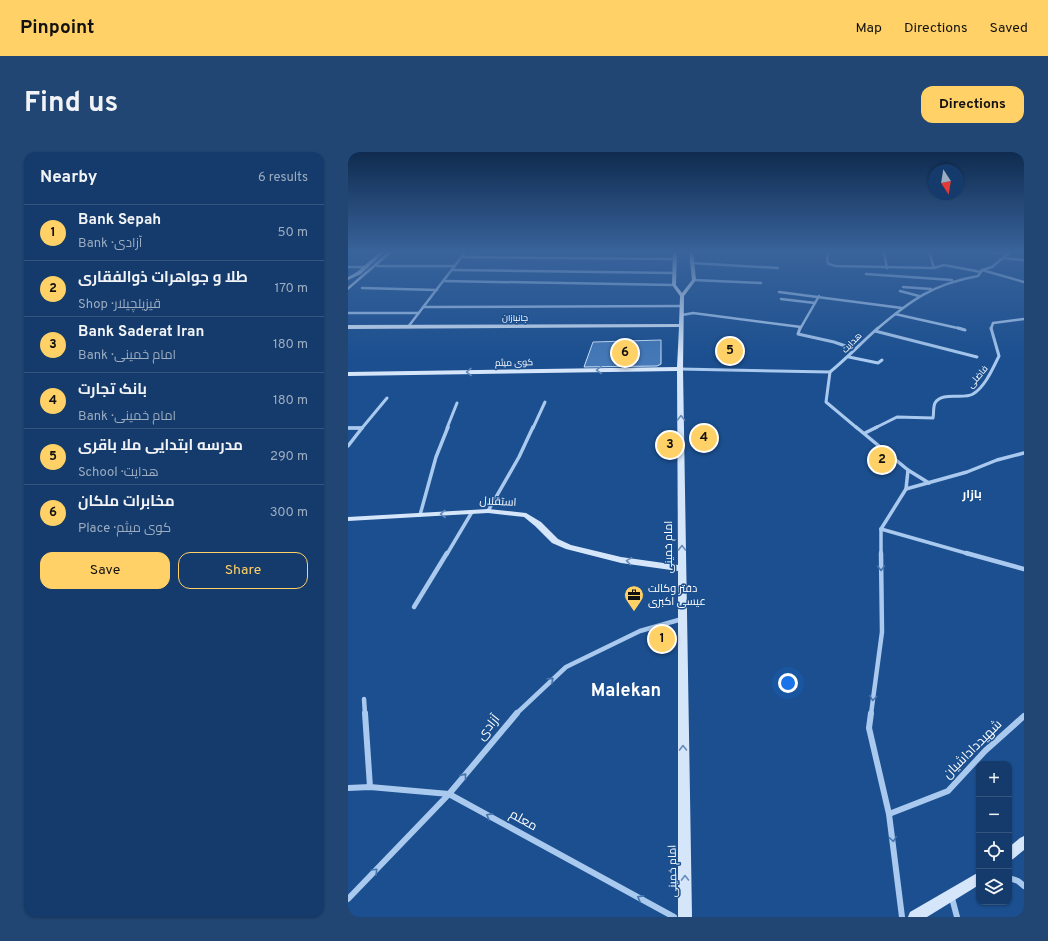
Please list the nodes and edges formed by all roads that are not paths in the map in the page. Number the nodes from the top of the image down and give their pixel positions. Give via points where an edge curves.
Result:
1 (440, 287) edge
2 (675, 287) edge
3 (689, 287) edge
4 (903, 287) dead end
5 (937, 287) edge
6 (362, 288) dead end
7 (931, 289) junction
8 (437, 290) junction
9 (900, 291) dead end
10 (780, 292) dead end
11 (682, 296) junction
12 (819, 296) junction
13 (919, 296) junction
14 (781, 299) dead end
15 (815, 303) junction
16 (682, 306) junction
17 (423, 307) junction
18 (902, 308) junction
19 (348, 313) edge
20 (419, 313) junction
21 (895, 314) junction
22 (682, 315) junction
23 (1024, 319) edge
24 (682, 325) junction
25 (408, 326) junction
26 (348, 327) edge
27 (801, 327) junction
28 (965, 330) dead end
29 (875, 331) junction
30 (854, 349) junction
31 (849, 357) junction
32 (977, 357) dead end
33 (882, 360) dead end
34 (680, 369) junction
35 (830, 372) junction
36 (348, 374) edge
37 (387, 398) dead end
38 (545, 402) dead end
39 (457, 403) dead end
40 (348, 428) edge
41 (362, 428) junction
42 (865, 433) junction
43 (348, 446) edge
44 (1024, 453) edge
45 (908, 470) junction
46 (929, 483) junction
47 (906, 489) junction
48 (488, 511) junction
49 (472, 512) junction
50 (420, 515) junction
51 (348, 519) edge
52 (880, 530) junction
53 (682, 569) junction
54 (1024, 570) edge
55 (414, 607) dead end
56 (682, 619) junction
57 (364, 699) dead end
58 (1024, 716) edge
59 (348, 788) edge
60 (370, 788) junction
61 (449, 794) junction
62 (889, 814) junction
63 (1024, 842) edge
64 (1012, 853) edge
65 (1012, 879) edge
66 (976, 880) edge
67 (1024, 886) edge
68 (951, 895) junction
69 (348, 899) edge
70 (674, 917) edge
71 (685, 917) edge
72 (902, 917) edge
73 (915, 917) edge
74 (958, 917) edge

1 - 8 street
2 - 11 main road
3 - 11 main road
4 - 7 street
5 - 7 street, هدایت
6 - 8 street
7 - 13 street, هدایت
8 - 17 street
9 - 13 street
10 - 12 street
11 - 16 main road, امام خمینی
12 - 15 street
12 - 18 street
13 - 18 street, هدایت
14 - 15 street
15 - 27 street
16 - 17 street
16 - 22 main road, امام خمینی
17 - 20 street
18 - 21 street, هدایت
19 - 20 street
20 - 25 street
21 - 28 street
21 - 29 street, هدایت
22 - 24 main road, امام خمینی
22 - 27 street via 693,313
23 - 42 street, فاضلی via 993,323 990,328 999,356 994,369 974,394 938,399 933,418 897,417
24 - 25 main road, جانبازان
24 - 34 main road, امام خمینی
25 - 26 main road, جانبازان
27 - 30 street via 798,334
29 - 30 street, هدایت
29 - 32 street
30 - 31 street, هدایت
31 - 33 street via 878,363
31 - 35 street, هدایت
34 - 35 street
34 -> 36 main road, کوی میثم
53 -> 34 main road, امام خمینی
35 - 42 street via 826,402
37 - 41 street
38 - 48 street via 519,457
39 - 50 street via 436,457
40 - 41 street
41 - 43 street
42 - 45 street
44 - 46 street
45 - 46 street
45 - 47 street
46 - 47 street
47 - 52 street
48 - 49 main road, استقلال
53 -> 48 main road, استقلال via 620,560 569,547 555,541 526,515
49 -> 50 main road, استقلال
49 - 55 street
50 - 51 main road, استقلال
52 - 54 street
52 -> 62 street via 882,632 869,728
53 - 56 main road, امام خمینی
61 -> 56 street, آزادی via 512,717 566,667 640,631
71 -> 56 main road, امام خمینی
57 - 60 street
58 - 62 street, شهیدداداشیان via 984,751 948,791
59 - 60 street, معلم
60 - 61 street, معلم
69 -> 61 street, آزادی
70 -> 61 street, معلم
62 -> 72 street
63 - 64 main road
65 - 67 street
66 - 68 main road
68 - 73 main road
68 - 74 street

